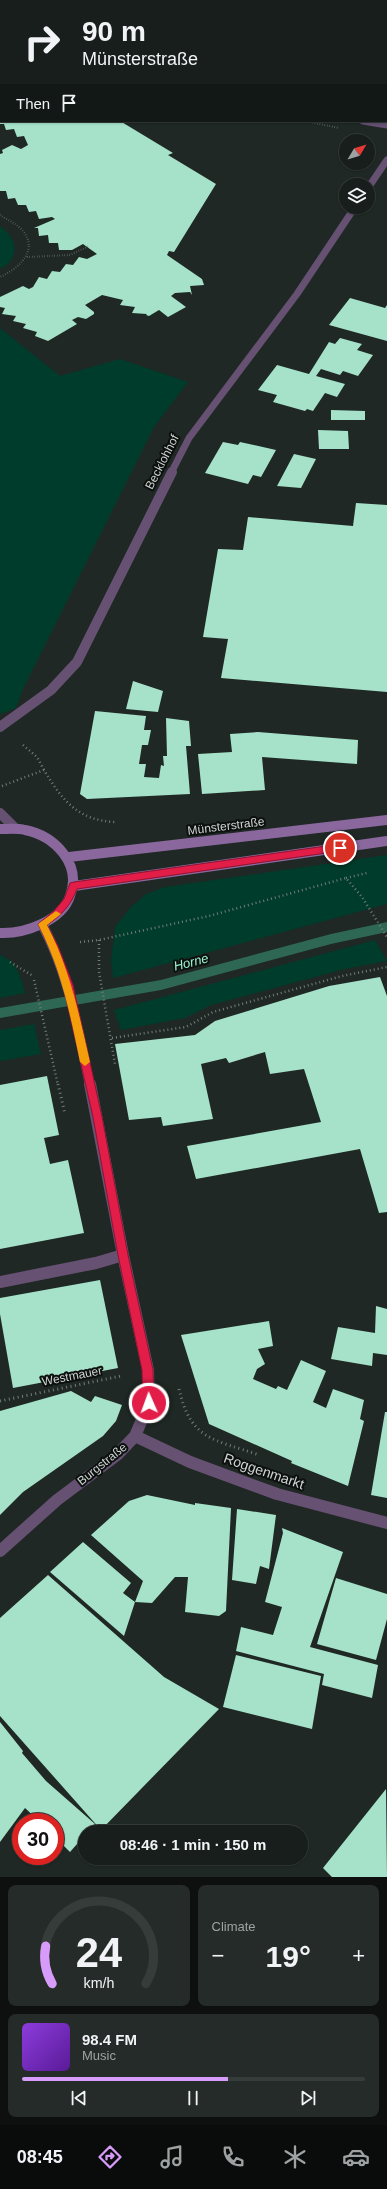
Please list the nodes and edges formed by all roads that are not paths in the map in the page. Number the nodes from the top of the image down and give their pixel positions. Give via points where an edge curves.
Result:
1 (369, 122) edge
2 (387, 125) edge
3 (387, 160) edge
4 (375, 178) edge
5 (349, 214) edge
6 (0, 727) edge
7 (0, 813) edge
8 (387, 820) edge
9 (15, 828) junction
10 (0, 829) edge
11 (387, 841) edge
12 (68, 857) junction
13 (74, 886) junction
14 (42, 924) junction
15 (0, 933) edge
16 (123, 1255) junction
17 (0, 1282) edge
18 (135, 1436) junction
19 (387, 1523) edge
20 (0, 1551) edge

1 - 2 street
3 - 4 street
5 - 6 street, Becklohhof via 297,294 189,438 78,662 61,682 36,703
7 - 9 street
8 - 12 main road, Münsterstraße
9 - 10 main road
9 - 12 main road via 44,835 58,845
11 - 13 main road
12 - 13 main road via 74,871
13 - 14 main road via 58,913
14 - 15 main road via 24,931
14 - 16 street, Burgstraße via 54,946 68,985 98,1117
16 - 17 street via 96,1263
16 - 18 street, Burgstraße via 148,1370 149,1403
18 - 19 street, Roggenmarkt via 190,1462 277,1494
18 - 20 street, Burgstraße via 113,1458 57,1500

